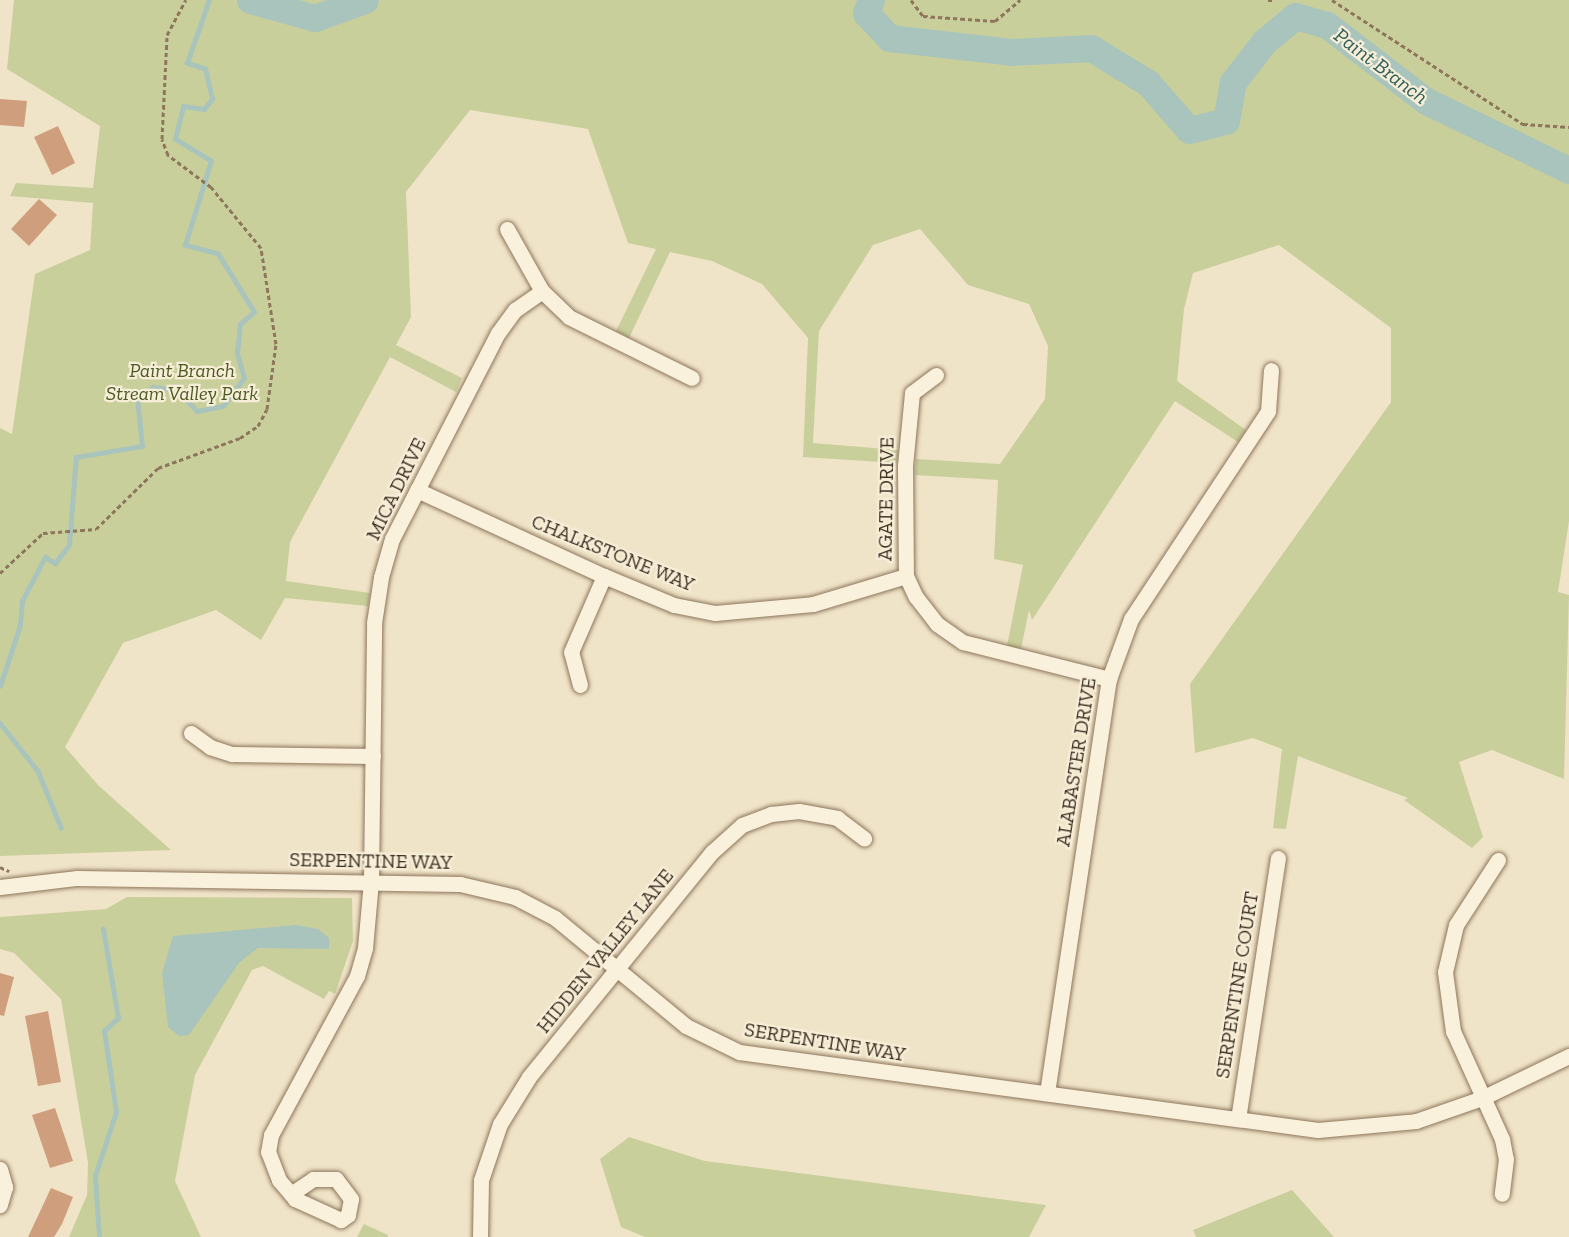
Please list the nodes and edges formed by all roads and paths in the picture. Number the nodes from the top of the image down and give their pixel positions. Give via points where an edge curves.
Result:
1 (186, 0) edge
2 (911, 0) edge
3 (1020, 0) edge
4 (1268, 0) edge
5 (1273, 0) edge
6 (1332, 0) edge
7 (1569, 127) edge
8 (507, 229) dead end
9 (542, 291) junction
10 (1271, 370) dead end
11 (936, 375) dead end
12 (692, 378) dead end
13 (417, 490) junction
14 (0, 573) edge
15 (604, 576) junction
16 (906, 576) junction
17 (1109, 679) junction
18 (580, 685) dead end
19 (191, 733) dead end
20 (373, 756) junction
21 (864, 838) dead end
22 (1278, 858) dead end
23 (1498, 860) dead end
24 (371, 881) junction
25 (0, 887) edge
26 (618, 969) junction
27 (1569, 1056) edge
28 (1047, 1093) junction
29 (1482, 1098) junction
30 (1238, 1119) junction
31 (0, 1169) edge
32 (291, 1194) dead end
33 (1502, 1194) dead end
34 (0, 1205) edge
35 (480, 1237) edge

1 - 14 path via 167,35 160,120 168,155 211,187 261,248 276,344 267,410 258,426 240,438 158,468 96,529 43,533
2 - 3 path via 923,16 995,21
4 - 5 path
6 - 7 path via 1523,124
8 - 9 street
9 - 12 street via 583,325
9 - 13 street, MICA DRIVE via 515,310 498,333
10 - 17 street, ALABASTER DRIVE via 1268,411 1131,619
11 - 16 street, AGATE DRIVE via 912,393 905,466
13 - 15 street, CHALKSTONE WAY
13 - 20 street, MICA DRIVE via 381,577 374,623
15 - 16 street, CHALKSTONE WAY via 674,605 715,613 813,604
15 - 18 street via 570,652
16 - 17 street, AGATE DRIVE via 937,624 963,642
17 - 28 street, ALABASTER DRIVE
19 - 20 street via 210,747 232,754
20 - 24 street, MICA DRIVE
21 - 26 street, HIDDEN VALLEY LANE via 837,818 799,811 771,814 742,825 712,852
22 - 30 street, SERPENTINE COURT
23 - 29 street via 1459,917 1445,972 1453,1031
24 - 25 street, SERPENTINE WAY via 77,878
24 - 26 street, SERPENTINE WAY via 460,884 515,897 555,918
24 - 32 street, MICA DRIVE via 357,976 271,1135 268,1152
26 - 28 street, SERPENTINE WAY via 686,1026 739,1052
26 - 35 street, HIDDEN VALLEY LANE via 529,1077 500,1124 482,1180
27 - 29 street, SERPENTINE WAY
28 - 30 street, SERPENTINE WAY
29 - 30 street, SERPENTINE WAY via 1416,1120 1359,1130
29 - 33 street via 1506,1159
31 - 34 street via 5,1187

